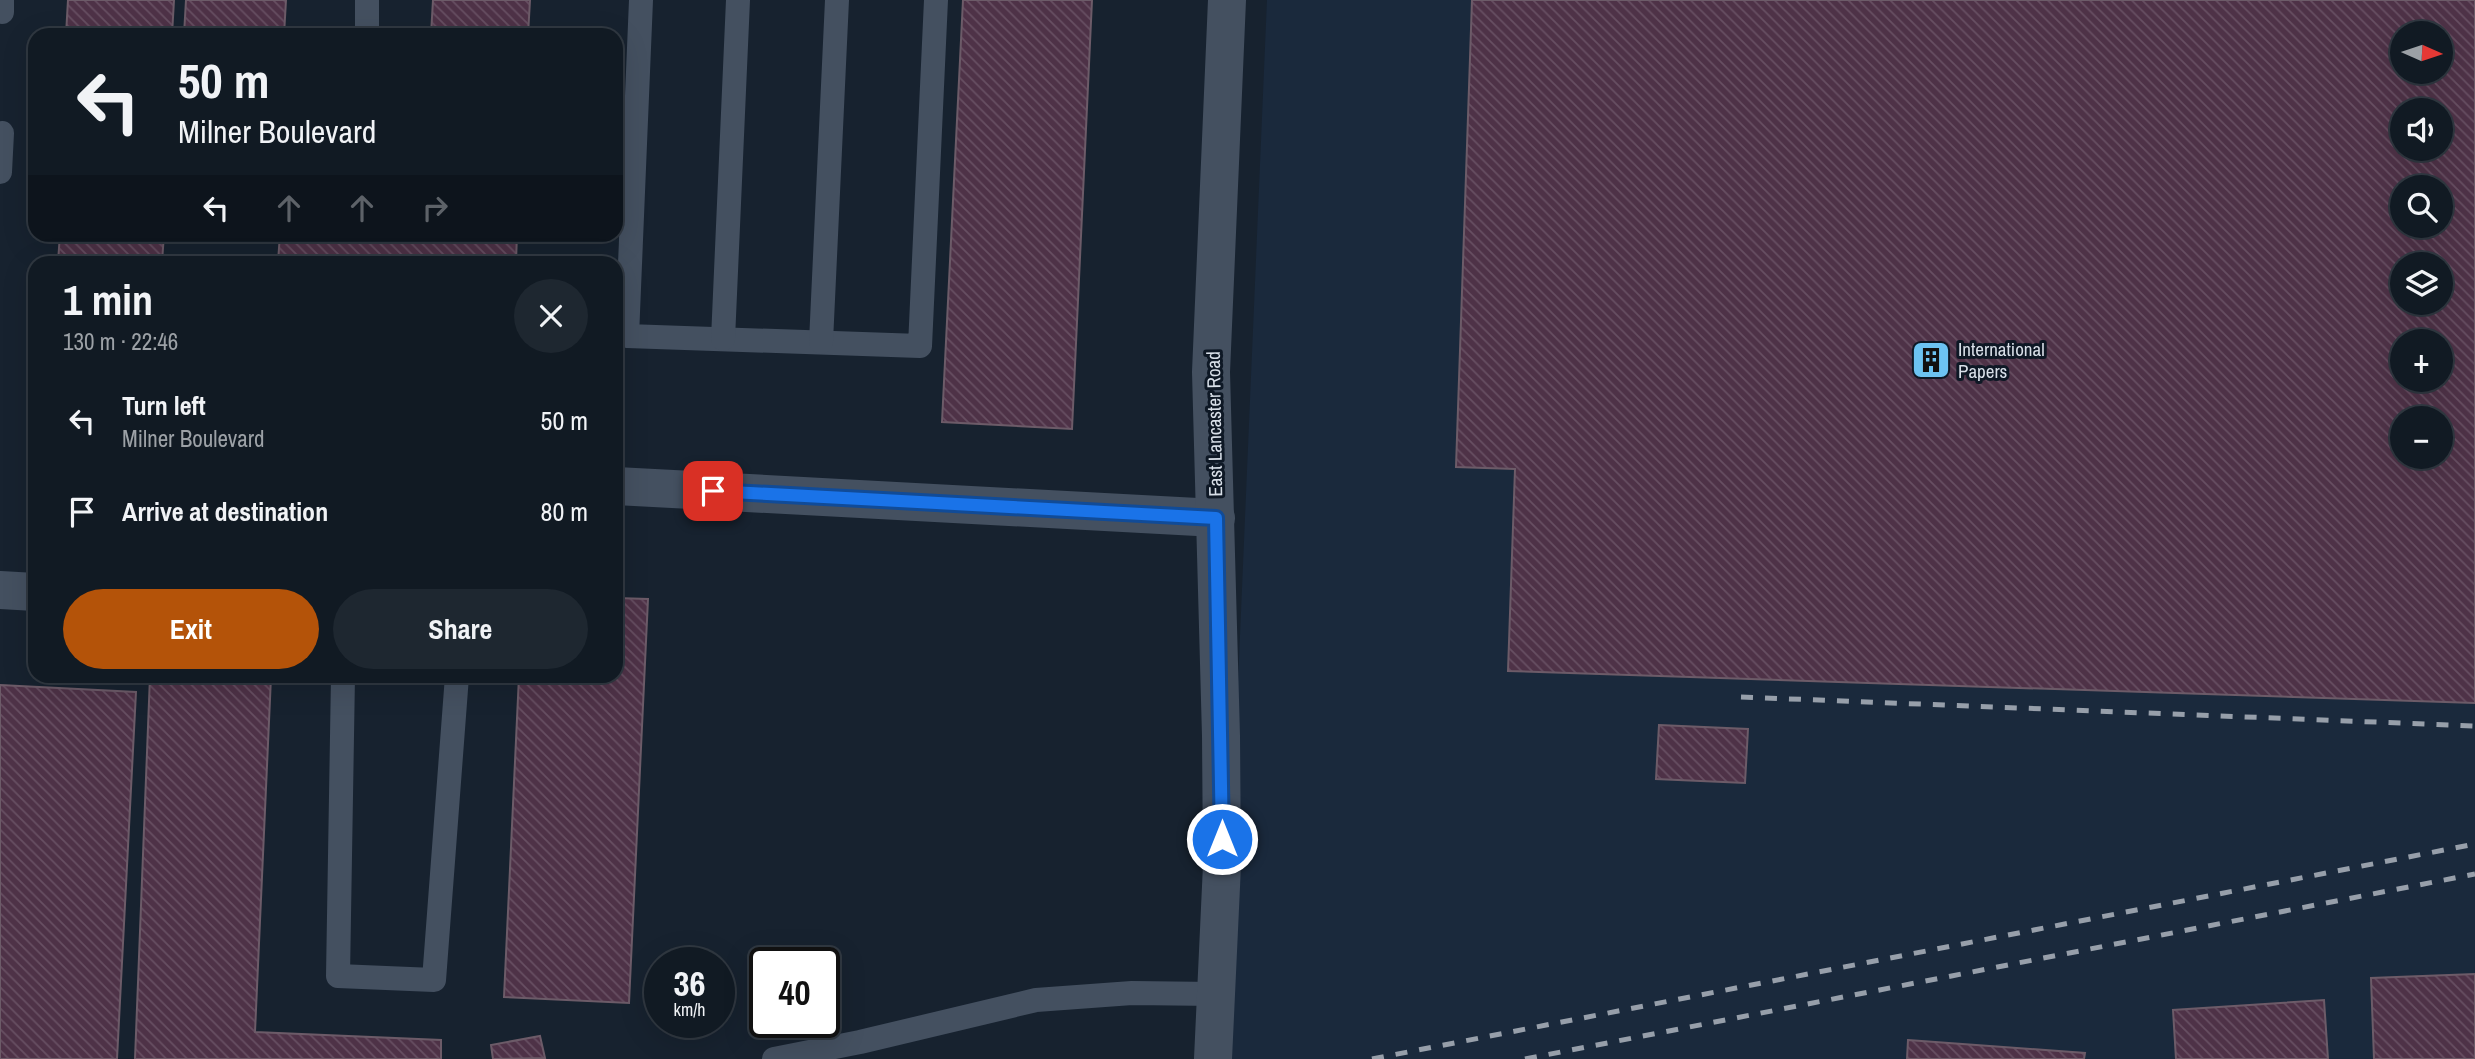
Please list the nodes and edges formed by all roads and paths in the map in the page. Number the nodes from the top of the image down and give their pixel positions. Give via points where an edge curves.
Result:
1 (367, 0) edge
2 (641, 0) edge
3 (738, 0) edge
4 (837, 0) edge
5 (936, 0) edge
6 (1227, 0) edge
7 (367, 28) edge
8 (2, 133) dead end
9 (0, 172) edge
10 (723, 339) junction
11 (821, 342) junction
12 (623, 486) edge
13 (1216, 518) junction
14 (0, 590) edge
15 (28, 592) edge
16 (343, 683) edge
17 (456, 683) edge
18 (1216, 994) junction
19 (774, 1059) edge
20 (1213, 1059) edge

1 - 7 lane
2 - 10 lane via 627,336
3 - 10 lane
4 - 11 lane
5 - 11 lane via 920,346
6 - 13 street, East Lancaster Road via 1211,372
8 - 9 lane
10 - 11 lane
12 - 13 street
13 - 18 street, East Lancaster Road via 1222,852
14 - 15 street
16 - 17 lane via 338,976 434,980
18 - 19 lane via 1132,993 1036,1000
18 - 20 street, East Lancaster Road

